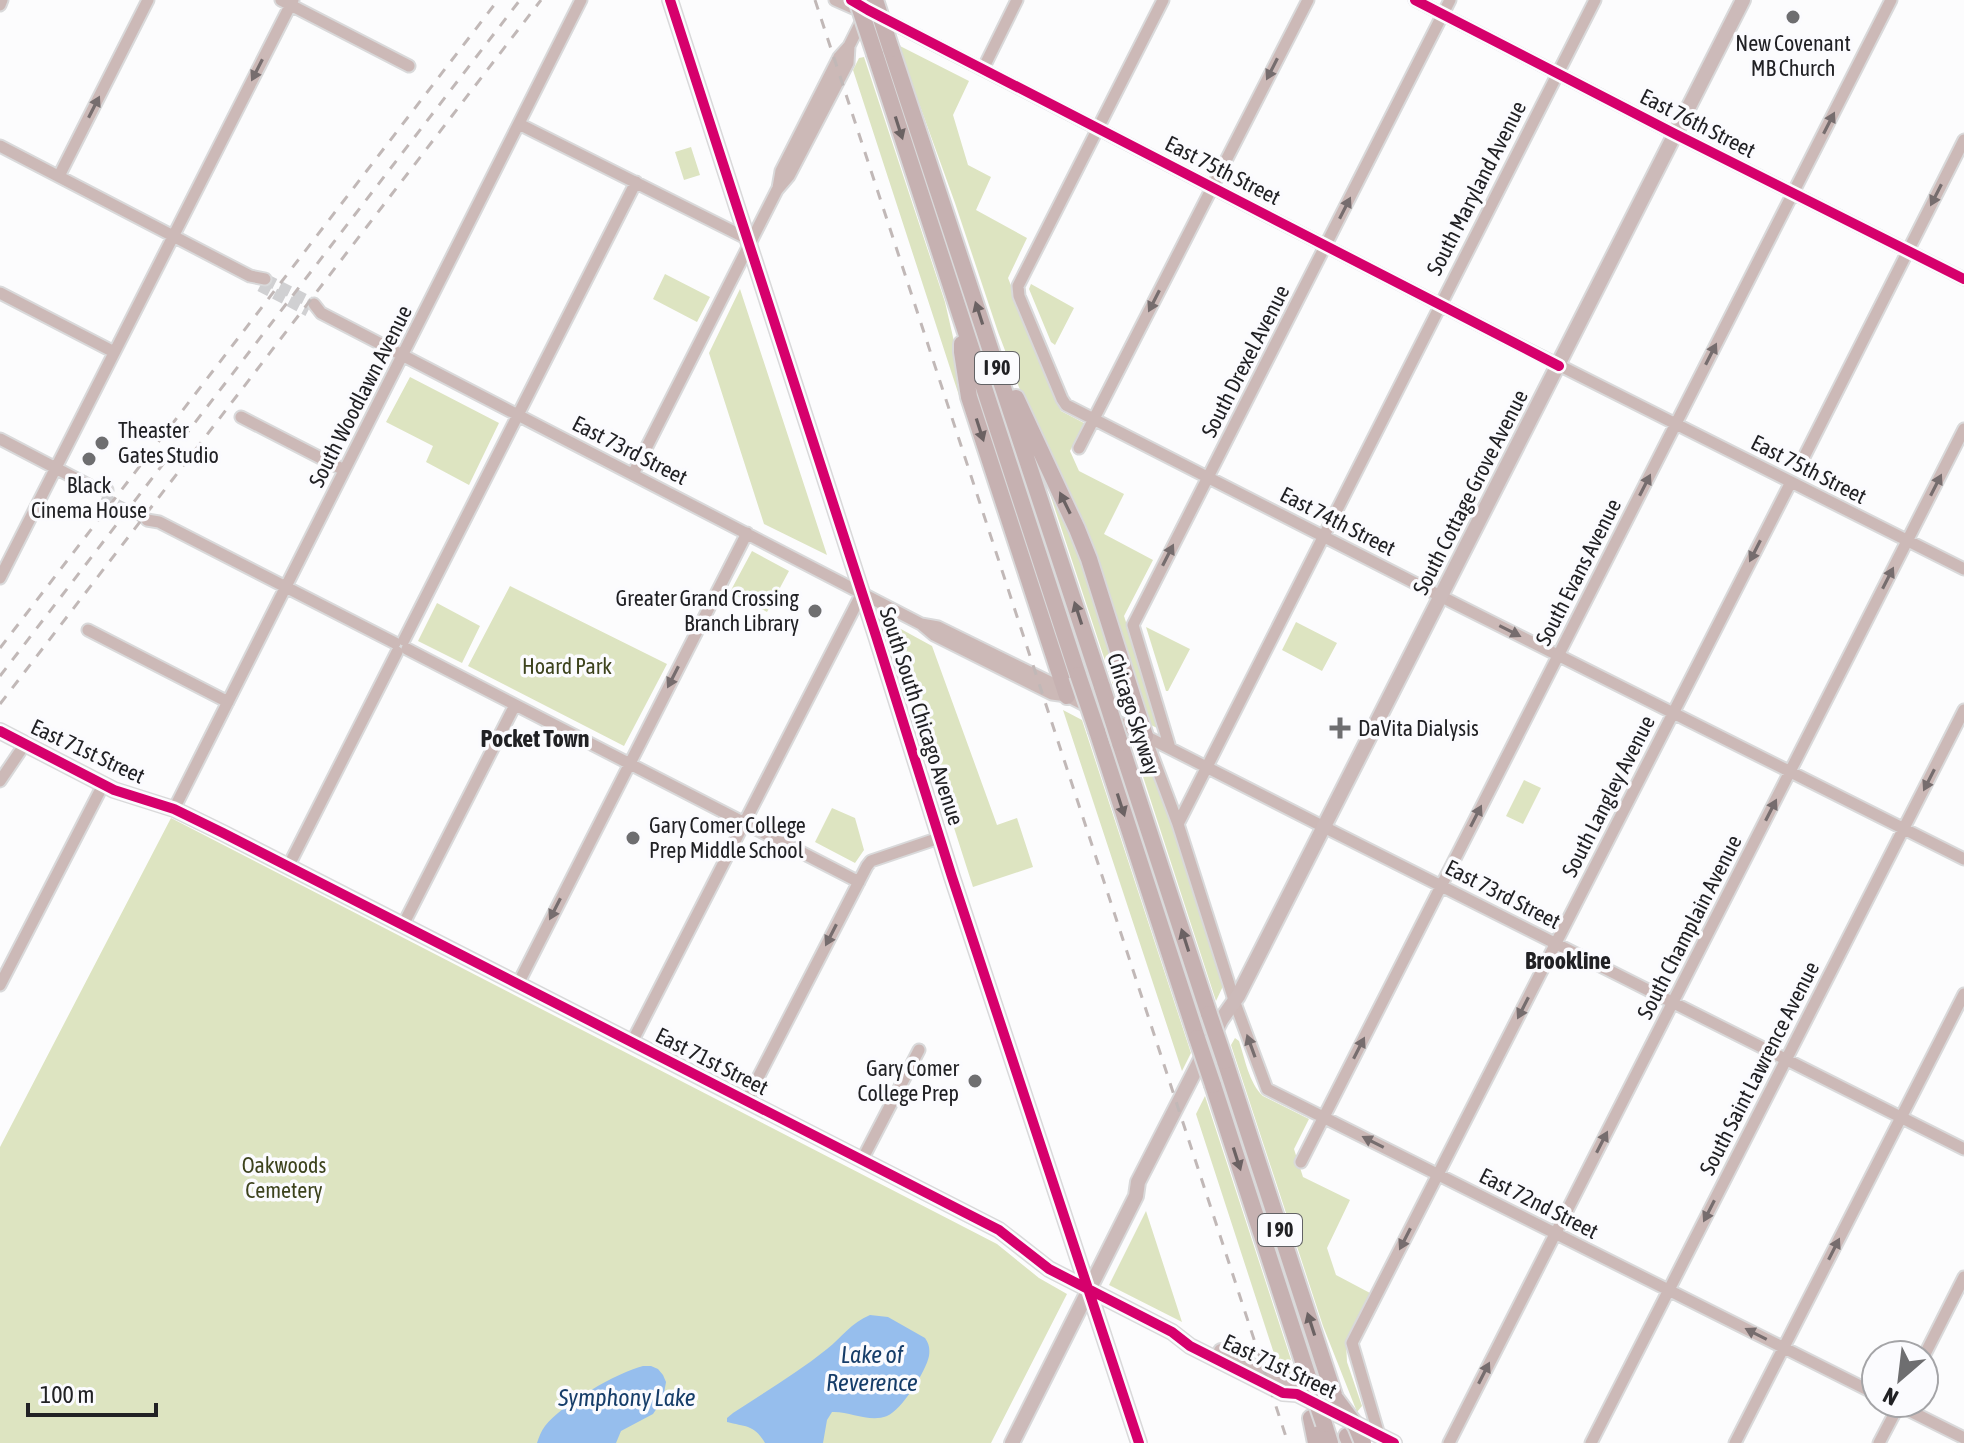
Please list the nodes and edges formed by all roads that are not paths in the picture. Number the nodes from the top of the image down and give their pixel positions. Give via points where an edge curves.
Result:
1 (148, 0) edge
2 (581, 0) edge
3 (670, 0) edge
4 (835, 0) edge
5 (1017, 0) edge
6 (1163, 0) edge
7 (1308, 0) edge
8 (1415, 0) edge
9 (1450, 0) edge
10 (1595, 0) edge
11 (1743, 0) edge
12 (1891, 0) edge
13 (288, 2) edge
14 (865, 2) edge
15 (1443, 14) junction
16 (883, 52) junction
17 (409, 66) dead end
18 (983, 69) junction
19 (1557, 73) junction
20 (519, 124) junction
21 (1098, 128) junction
22 (1675, 134) junction
23 (1964, 140) edge
24 (0, 146) edge
25 (59, 176) junction
26 (636, 182) junction
27 (1212, 187) junction
28 (1793, 193) junction
29 (173, 236) junction
30 (748, 241) junction
31 (1326, 245) junction
32 (1908, 250) junction
33 (1964, 279) edge
34 (263, 283) tunnel mouth
35 (0, 293) edge
36 (1440, 305) junction
37 (314, 309) tunnel mouth
38 (963, 326) junction
39 (114, 352) junction
40 (404, 355) junction
41 (1559, 366) junction
42 (998, 369) junction
43 (518, 414) junction
44 (241, 417) dead end
45 (1094, 419) junction
46 (1676, 424) junction
47 (1964, 429) edge
48 (0, 439) edge
49 (1079, 448) dead end
50 (1803, 459) dead end
51 (56, 468) junction
52 (344, 470) junction
53 (633, 474) junction
54 (1208, 477) junction
55 (1791, 482) junction
56 (104, 494) tunnel mouth
57 (153, 519) tunnel mouth
58 (747, 533) junction
59 (1323, 536) junction
60 (1908, 541) junction
61 (1964, 569) edge
62 (0, 578) edge
63 (286, 587) junction
64 (862, 593) junction
65 (1441, 596) junction
66 (88, 630) dead end
67 (401, 646) junction
68 (1558, 655) junction
69 (1067, 696) junction
70 (228, 702) junction
71 (515, 705) junction
72 (1964, 710) edge
73 (1673, 713) junction
74 (0, 731) edge
75 (1145, 736) junction
76 (25, 744) junction
77 (1170, 748) junction
78 (629, 763) junction
79 (1206, 767) junction
80 (1790, 772) junction
81 (0, 781) edge
82 (103, 785) junction
83 (174, 809) junction
84 (744, 823) junction
85 (1178, 824) junction
86 (1324, 827) junction
87 (1904, 829) junction
88 (939, 838) junction
89 (1964, 859) edge
90 (288, 867) junction
91 (859, 882) junction
92 (1441, 886) junction
93 (403, 925) junction
94 (1556, 943) junction
95 (518, 984) junction
96 (0, 985) edge
97 (1964, 994) edge
98 (1673, 1002) junction
99 (1235, 1003) junction
100 (632, 1042) junction
101 (919, 1050) dead end
102 (1786, 1059) junction
103 (746, 1101) junction
104 (1324, 1117) junction
105 (1901, 1117) junction
106 (1964, 1149) edge
107 (862, 1160) junction
108 (1301, 1162) dead end
109 (1438, 1174) junction
110 (1556, 1233) junction
111 (1964, 1277) edge
112 (1669, 1290) junction
113 (1089, 1291) junction
114 (1933, 1339) edge
115 (1784, 1348) junction
116 (1860, 1386) edge
117 (1304, 1390) junction
118 (1891, 1419) edge
119 (1927, 1419) edge
120 (1318, 1421) junction
121 (1379, 1435) junction
122 (1964, 1438) edge
123 (1353, 1441) edge
124 (1012, 1443) edge
125 (1139, 1443) edge
126 (1316, 1443) edge
127 (1330, 1443) edge
128 (1394, 1443) edge
129 (1449, 1443) edge
130 (1591, 1443) edge
131 (1735, 1443) edge
132 (1879, 1443) edge

25 -> 1 street
2 - 20 street, South Woodlawn Avenue
3 - 30 main road, South South Chicago Avenue
4 - 14 street, East 75th Street via 853,8
5 - 18 street
6 - 21 street
7 -> 27 street
8 - 15 street, East 76th Street
9 - 15 street, South Drexel Avenue
10 - 19 street, South Maryland Avenue
11 - 22 main road, South Cottage Grove Avenue
28 -> 12 street, South Evans Avenue
13 - 17 street
13 -> 29 street
14 - 16 highway, Chicago Skyway / I 90, bridge
14 - 18 street, East 75th Street
14 - 30 street via 849,46
15 - 19 street, East 76th Street
31 -> 15 street, South Drexel Avenue
16 -> 38 highway, Chicago Skyway / I 90
42 -> 16 highway, Chicago Skyway / I 90
18 - 21 street, East 75th Street
19 - 22 street, East 76th Street
19 - 36 street, South Maryland Avenue
20 - 26 street
20 - 40 street, South Woodlawn Avenue
21 - 27 street, East 75th Street
21 - 45 street, East 74th Street via 1018,286 1062,399
22 - 28 street, East 76th Street
22 - 41 main road, South Cottage Grove Avenue
23 -> 32 street
24 - 25 street
25 - 29 street
26 - 30 street
26 - 43 street
27 - 31 street, East 75th Street
27 -> 45 street
28 - 32 street, East 76th Street
46 -> 28 street, South Evans Avenue
29 - 34 street
29 - 39 street
30 - 53 street
30 - 64 main road, South South Chicago Avenue
31 - 36 street, East 75th Street
31 - 54 street, South Drexel Avenue
32 - 33 street, East 76th Street
32 - 50 street
35 - 39 street
36 - 41 street, East 75th Street
36 - 59 street, South Maryland Avenue
37 - 40 street, East 73rd Street
38 -> 69 highway via 969,397
38 -> 117 highway, Chicago Skyway / I 90, bridge via 1213,1085
39 - 51 street
40 - 43 street, East 73rd Street
40 - 52 street, South Woodlawn Avenue
41 - 46 street, East 75th Street
41 - 65 main road, South Cottage Grove Avenue
75 -> 42 highway via 1077,529 1018,400
123 -> 42 highway, Chicago Skyway / I 90, bridge
43 - 53 street, East 73rd Street
43 - 67 street
44 - 52 street
45 - 49 street
45 - 54 street, East 74th Street
46 - 55 street, East 75th Street
68 -> 46 street, South Evans Avenue
60 -> 47 street, South Champlain Avenue
48 - 51 street
51 - 56 street
51 - 62 street
52 - 63 street, South Woodlawn Avenue
53 - 58 street, East 73rd Street
54 - 59 street, East 74th Street
77 -> 54 street, South Drexel Avenue via 1133,625
55 - 60 street, East 75th Street
55 -> 73 street, South Langley Avenue
57 - 63 street
58 - 64 street, East 73rd Street
58 -> 78 street
59 - 65 street, East 74th Street
59 - 79 street, South Maryland Avenue
60 - 61 street, East 75th Street
80 -> 60 street, South Champlain Avenue
63 - 67 street
63 - 70 street, South Woodlawn Avenue
64 - 69 street, East 73rd Street via 934,635 1052,694
64 - 84 street
64 - 88 main road, South South Chicago Avenue
65 -> 68 street, East 74th Street
65 - 86 main road, South Cottage Grove Avenue
66 - 70 street
67 - 71 street
67 - 90 street
68 - 73 street, East 74th Street
92 -> 68 street, South Evans Avenue
69 - 75 street, East 73rd Street
70 - 83 street, South Woodlawn Avenue
71 - 78 street
71 - 93 street
72 -> 87 street, South Saint Lawrence Avenue
73 - 80 street, East 74th Street
73 - 94 street, South Langley Avenue
74 - 76 main road, East 71st Street
75 - 77 street, East 73rd Street
75 - 85 street, East 72nd Street
76 - 81 street
76 - 82 main road, East 71st Street
77 - 79 street, East 73rd Street
78 - 84 street
78 -> 95 street
79 - 85 street, South Maryland Avenue
79 - 86 street, East 73rd Street
80 - 87 street, East 74th Street
98 -> 80 street, South Champlain Avenue
82 - 83 main road, East 71st Street
82 - 96 street
83 - 90 main road, East 71st Street
84 - 91 street
84 - 100 street
85 - 99 street, East 72nd Street
86 - 92 street, East 73rd Street
86 - 99 main road, South Cottage Grove Avenue
87 - 89 street, East 74th Street
87 - 102 street, South Saint Lawrence Avenue
88 - 91 street via 871,861
88 - 113 main road, South South Chicago Avenue
90 - 93 main road, East 71st Street
91 -> 103 street
92 - 94 street, East 73rd Street
104 -> 92 street, South Evans Avenue
93 - 95 main road, East 71st Street
94 - 98 street, East 73rd Street
94 -> 109 street, South Langley Avenue
95 - 100 main road, East 71st Street
97 - 105 street
98 - 102 street, East 73rd Street
110 -> 98 street, South Champlain Avenue
104 -> 99 street, East 72nd Street via 1267,1089
99 - 113 main road, South Cottage Grove Avenue via 1230,1025
100 - 103 main road, East 71st Street
101 - 107 street
102 - 105 street, East 73rd Street
102 -> 112 street, South Saint Lawrence Avenue
103 - 107 main road, East 71st Street
104 - 108 street, South Evans Avenue
109 -> 104 street, East 72nd Street
105 - 106 street, East 73rd Street
115 -> 105 street
107 - 113 main road, East 71st Street via 999,1230 1049,1269
109 - 110 street, East 72nd Street
109 -> 121 street, South Langley Avenue via 1352,1343
110 - 112 street, East 72nd Street
129 -> 110 street, South Champlain Avenue
111 - 114 street
115 -> 112 street, East 72nd Street
112 - 130 street, South Saint Lawrence Avenue
113 - 117 main road, East 71st Street via 1283,1393
113 - 124 main road, South Cottage Grove Avenue
113 - 125 main road, South South Chicago Avenue
115 - 116 street, East 72nd Street
115 - 131 street
117 - 120 highway, Chicago Skyway, bridge
117 - 121 main road, East 71st Street
118 - 132 street
119 - 122 street
120 - 126 highway
120 - 127 highway
121 - 128 main road, East 71st Street

